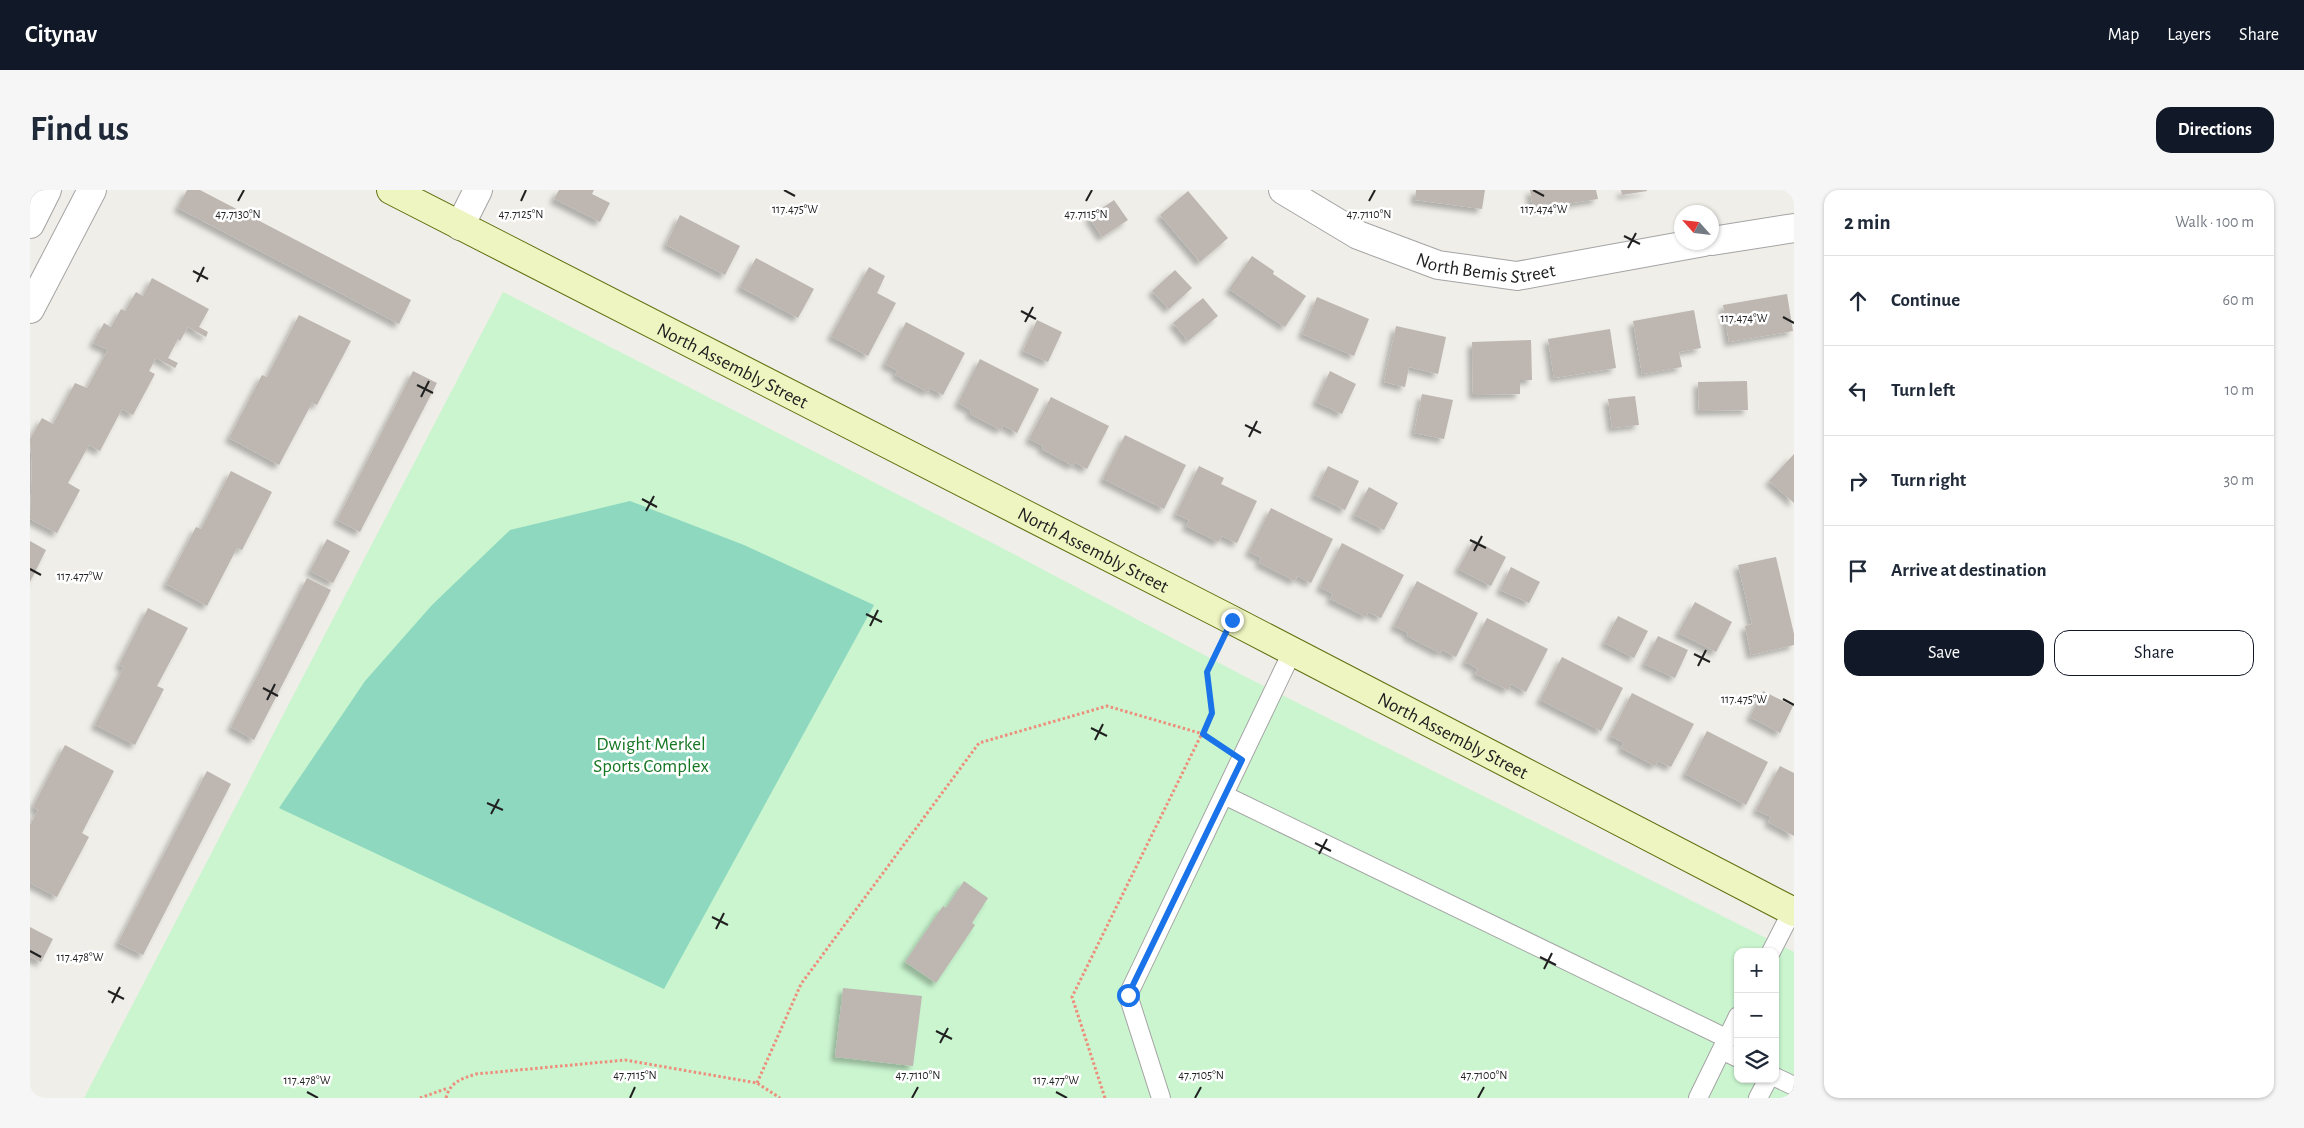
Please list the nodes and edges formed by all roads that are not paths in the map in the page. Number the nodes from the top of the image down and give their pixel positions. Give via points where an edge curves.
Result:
1 (48, 190) edge
2 (92, 190) edge
3 (391, 190) edge
4 (478, 190) edge
5 (1283, 190) edge
6 (30, 224) edge
7 (460, 226) junction
8 (1794, 228) edge
9 (1719, 240) edge
10 (1674, 247) edge
11 (37, 275) edge
12 (30, 309) edge
13 (1292, 652) junction
14 (1224, 795) junction
15 (1793, 912) edge
16 (1773, 948) edge
17 (1734, 1031) edge
18 (1729, 1049) edge
19 (1779, 1078) edge
20 (1766, 1083) edge
21 (1794, 1086) edge
22 (1161, 1098) edge
23 (1698, 1098) edge
24 (1758, 1098) edge

1 - 6 street
2 - 11 street
3 - 7 main road, North Assembly Street
4 - 7 street
5 - 10 street, North Bemis Street via 1358,235 1438,265 1517,276
7 - 13 main road, North Assembly Street
8 - 9 street
11 - 12 street
13 - 14 lane
13 - 15 main road, North Assembly Street
14 - 18 lane
14 - 22 lane via 1128,995
15 - 16 lane
17 - 18 lane
18 - 23 lane
19 - 21 lane
20 - 24 lane

